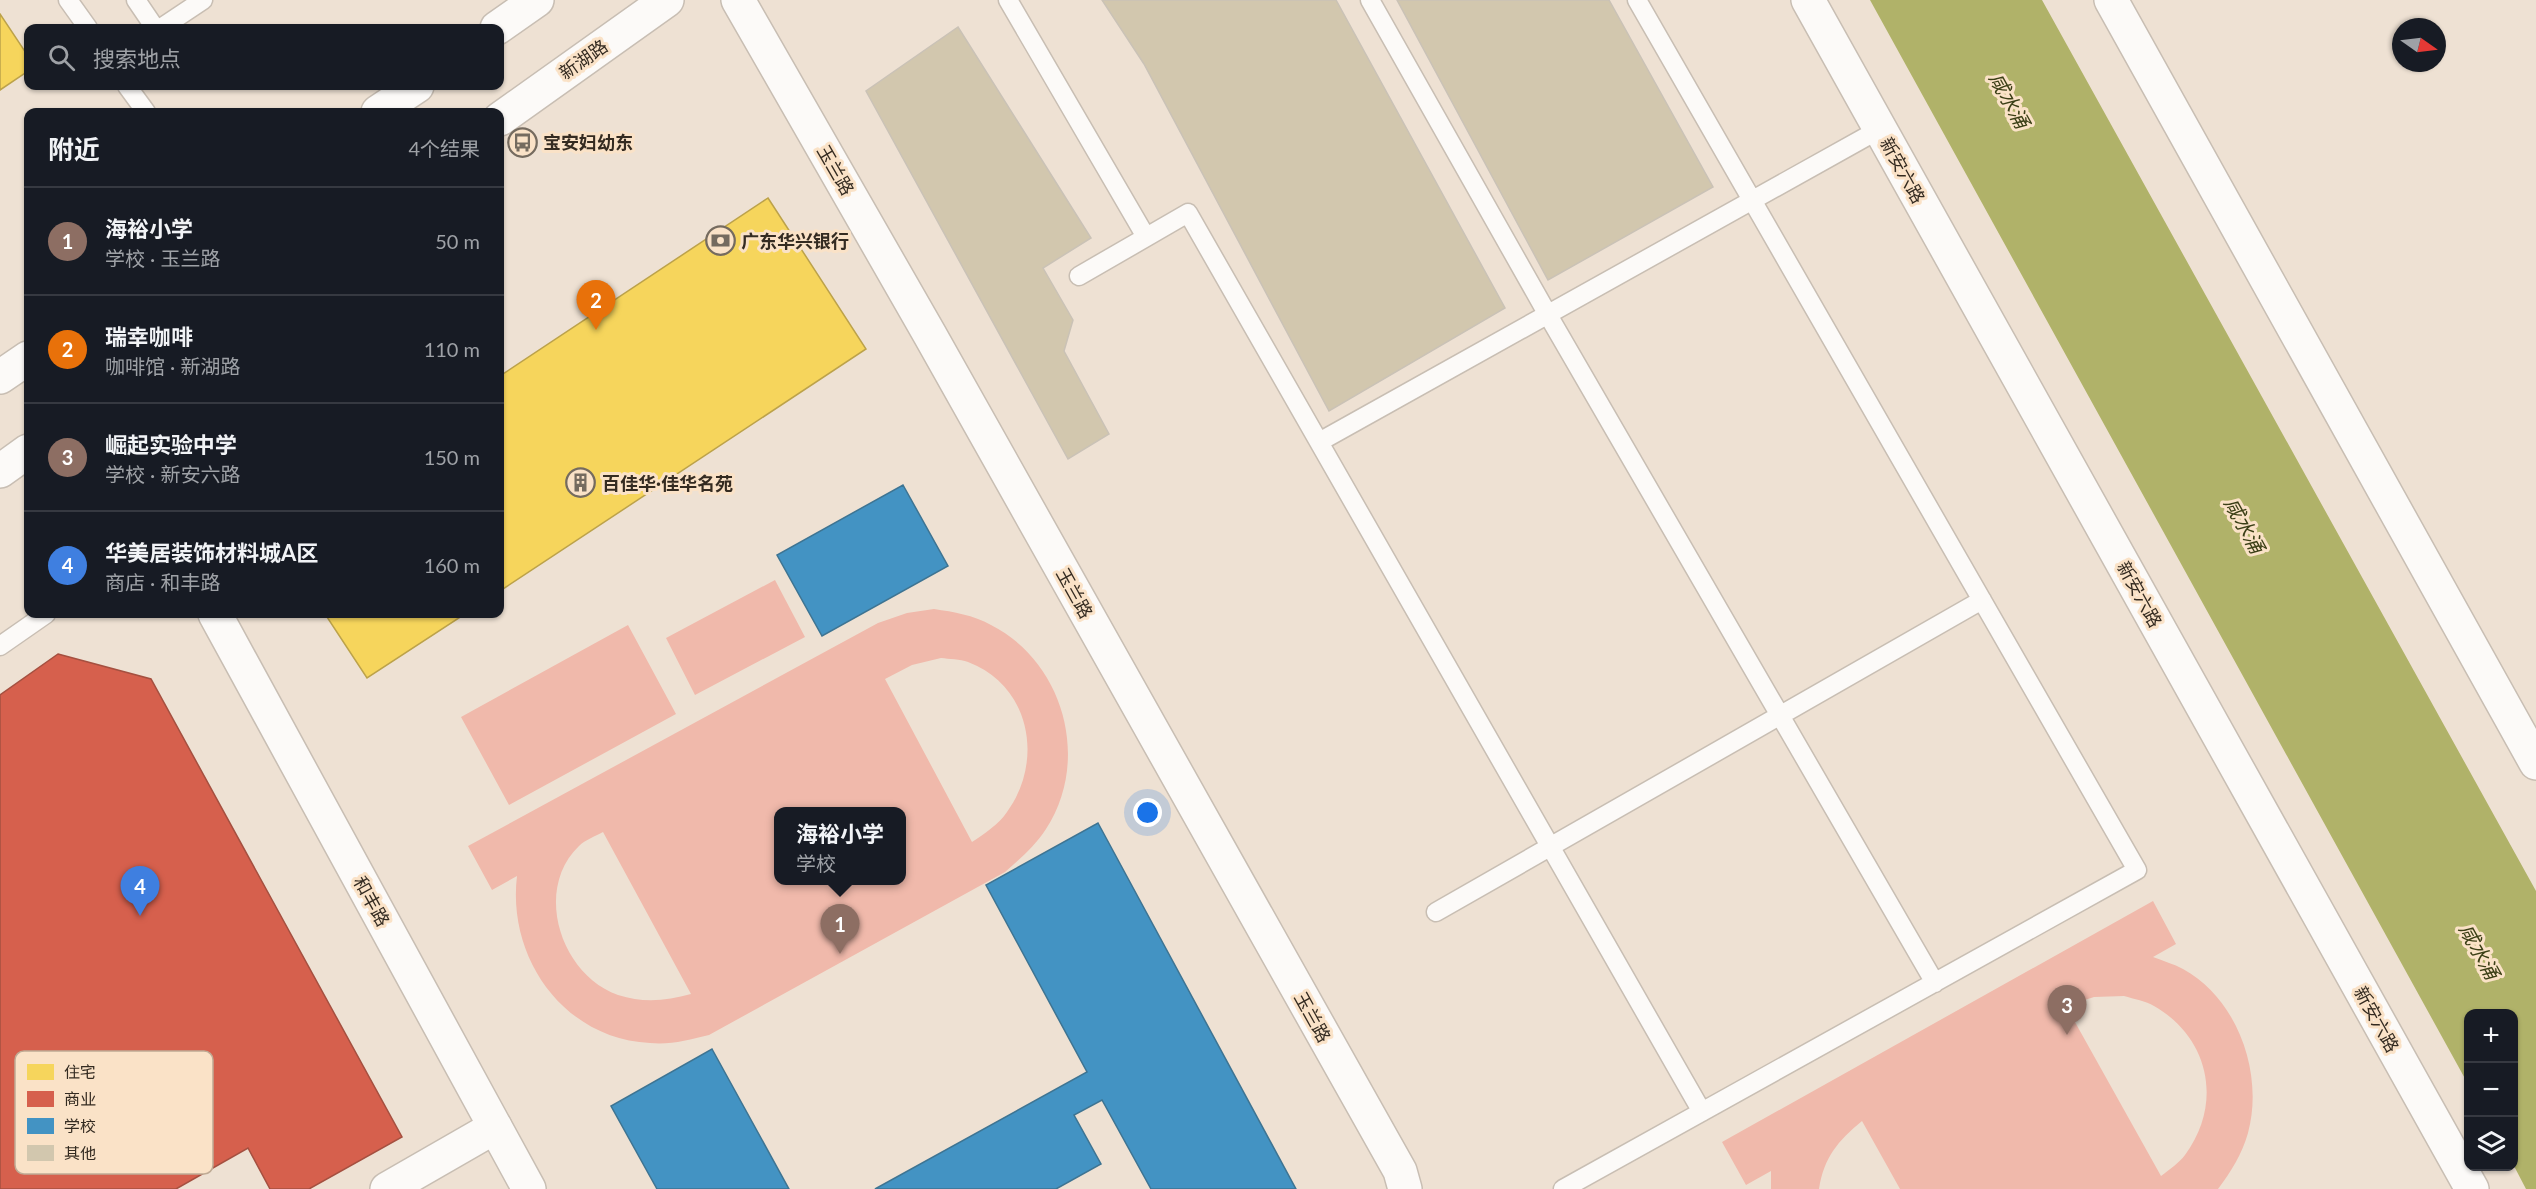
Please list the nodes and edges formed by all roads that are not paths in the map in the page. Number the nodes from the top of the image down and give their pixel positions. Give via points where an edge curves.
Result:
1 (68, 0) edge
2 (136, 0) edge
3 (203, 0) edge
4 (537, 0) edge
5 (667, 0) edge
6 (738, 0) edge
7 (1008, 0) edge
8 (1370, 0) edge
9 (1637, 0) edge
10 (1809, 0) edge
11 (2112, 0) edge
12 (85, 24) edge
13 (153, 24) edge
14 (167, 24) edge
15 (503, 24) edge
16 (130, 90) edge
17 (411, 90) edge
18 (143, 108) edge
19 (384, 108) edge
20 (504, 116) edge
21 (1880, 129) junction
22 (1752, 201) junction
23 (1146, 237) junction
24 (1079, 276) dead end
25 (1548, 315) junction
26 (24, 361) edge
27 (0, 377) edge
28 (1319, 442) junction
29 (24, 454) edge
30 (0, 471) edge
31 (1982, 600) junction
32 (40, 618) edge
33 (217, 618) edge
34 (0, 646) edge
35 (1780, 716) junction
36 (2536, 763) edge
37 (1550, 846) junction
38 (1436, 912) dead end
39 (1935, 983) junction
40 (1702, 1112) junction
41 (495, 1127) junction
42 (387, 1189) edge
43 (529, 1189) edge
44 (1405, 1189) edge
45 (1563, 1189) edge
46 (2472, 1189) edge

1 - 12 lane
2 - 13 lane
3 - 14 lane
4 - 15 main road
5 - 20 main road, 新湖路
6 - 44 main road, 玉兰路 via 1400,1171
7 - 23 lane
8 - 25 lane
9 - 22 lane
10 - 21 main road, 新安六路
11 - 36 main road
16 - 18 lane
17 - 19 main road
21 - 22 lane
21 - 46 main road, 新安六路
22 - 25 lane
22 - 31 lane
23 - 24 lane
23 - 28 lane via 1188,213
25 - 28 lane
25 - 35 lane
26 - 27 main road
28 - 37 lane
29 - 30 main road
31 - 35 lane
31 - 39 lane via 2137,870
32 - 34 lane
33 - 41 main road, 和丰路
35 - 37 lane
35 - 39 lane
37 - 38 lane
37 - 40 lane
39 - 40 lane
40 - 45 lane
41 - 42 main road
41 - 43 main road, 和丰路

